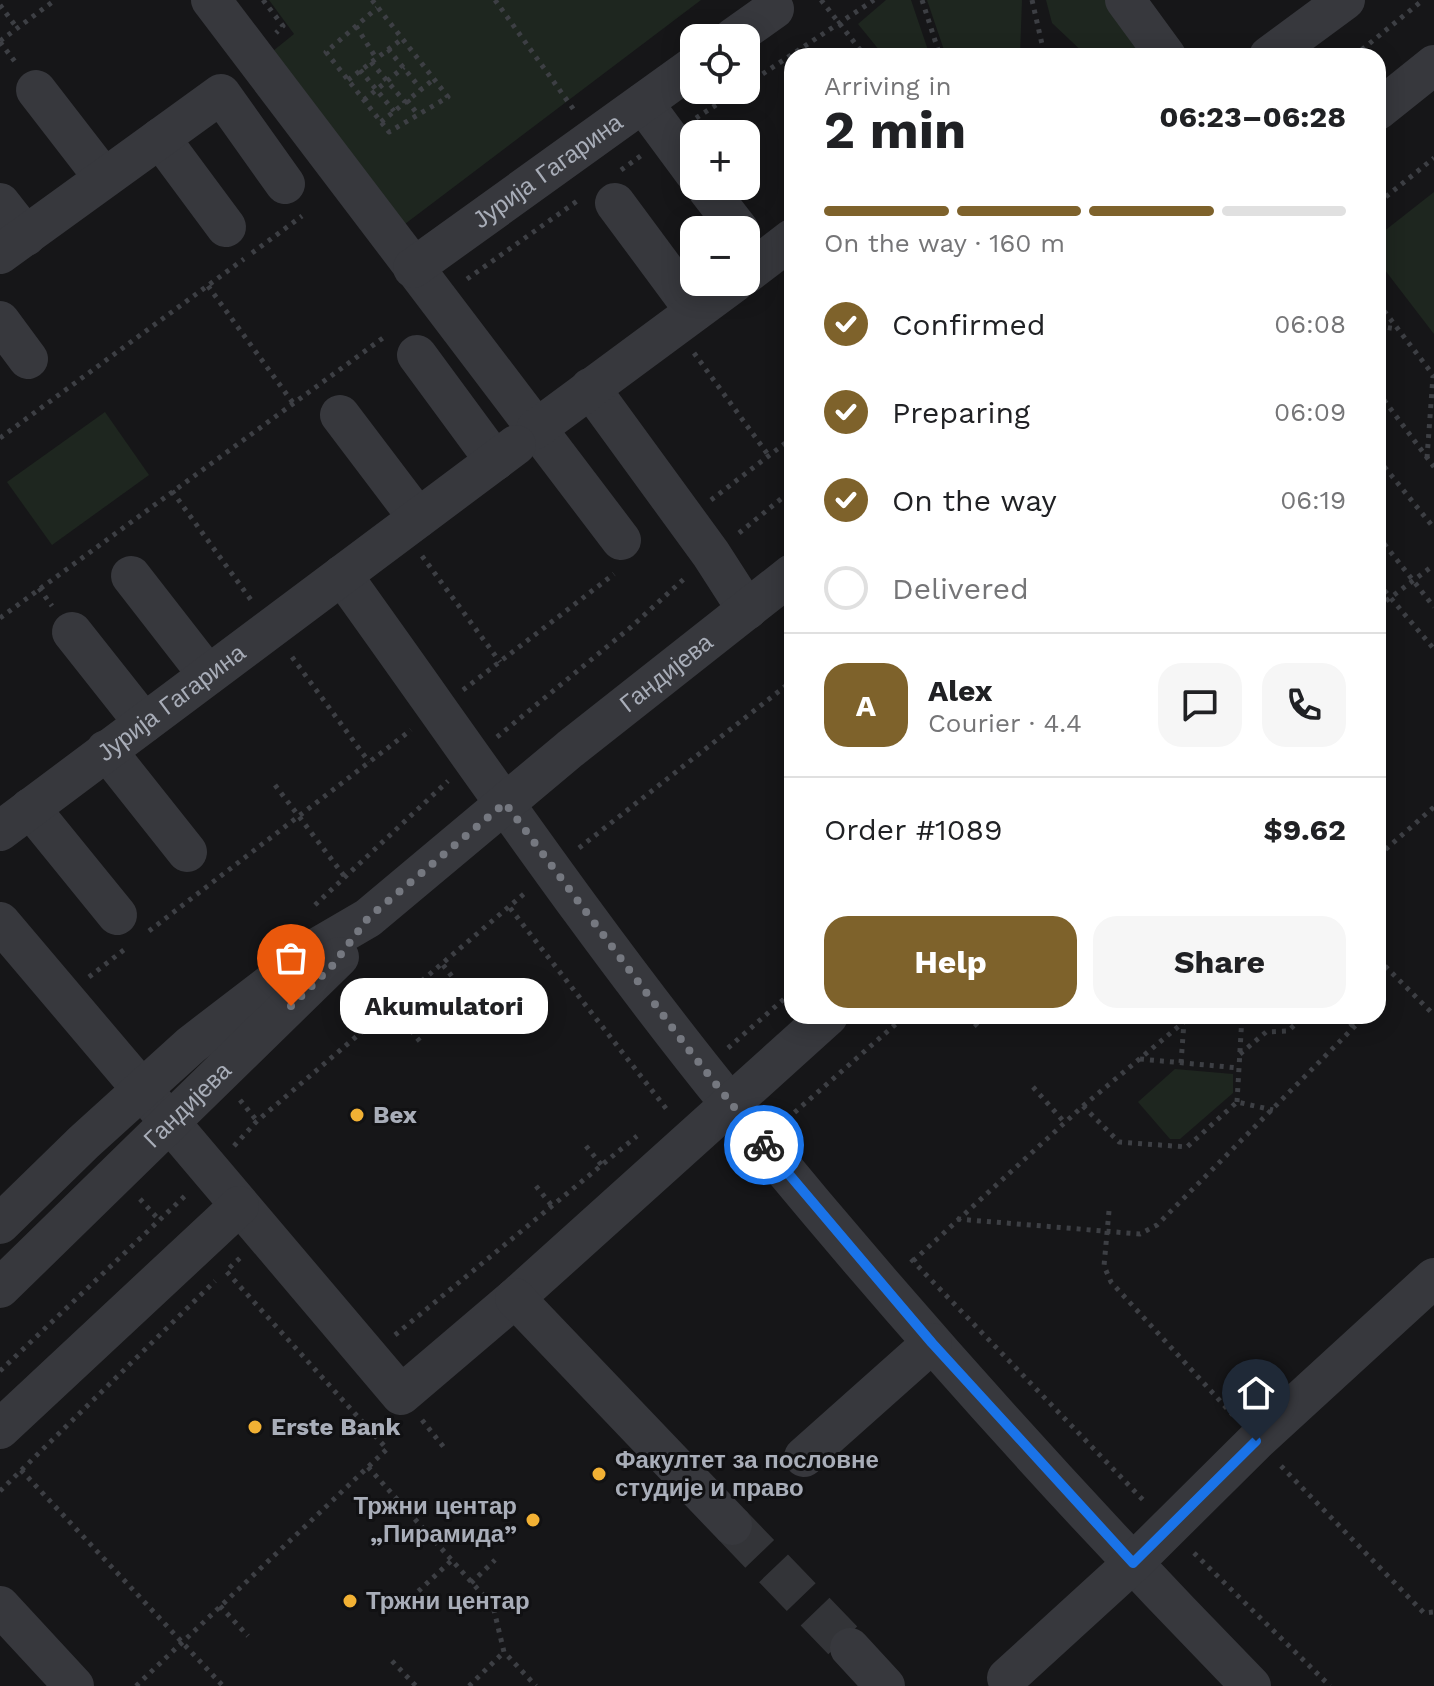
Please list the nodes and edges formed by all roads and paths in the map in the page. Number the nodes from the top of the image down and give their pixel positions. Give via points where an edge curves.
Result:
1 (55, 0) edge
2 (211, 0) edge
3 (372, 0) edge
4 (495, 0) edge
5 (821, 0) edge
6 (874, 0) edge
7 (922, 0) edge
8 (1032, 0) edge
9 (1125, 0) edge
10 (1345, 0) edge
11 (1423, 0) edge
12 (0, 5) edge
13 (377, 8) junction
14 (774, 9) dead end
15 (840, 23) junction
16 (753, 24) edge
17 (356, 26) junction
18 (17, 28) junction
19 (402, 39) junction
20 (0, 41) edge
21 (802, 48) edge
22 (859, 48) edge
23 (937, 48) edge
24 (1041, 48) edge
25 (1160, 48) edge
26 (1280, 48) edge
27 (1364, 48) edge
28 (388, 49) junction
29 (374, 60) junction
30 (784, 60) edge
31 (1434, 65) edge
32 (404, 67) junction
33 (360, 70) junction
34 (680, 76) edge
35 (760, 76) edge
36 (434, 79) junction
37 (348, 80) junction
38 (387, 81) junction
39 (421, 89) junction
40 (36, 90) dead end
41 (377, 90) junction
42 (364, 100) junction
43 (406, 101) junction
44 (643, 103) junction
45 (718, 104) edge
46 (1386, 104) edge
47 (394, 111) junction
48 (418, 115) junction
49 (381, 122) junction
50 (669, 136) junction
51 (160, 138) junction
52 (594, 138) junction
53 (680, 152) edge
54 (1434, 158) edge
55 (104, 178) junction
56 (349, 182) junction
57 (285, 184) dead end
58 (606, 190) junction
59 (1386, 197) edge
60 (716, 200) edge
61 (0, 203) edge
62 (728, 216) edge
63 (226, 227) dead end
64 (13, 245) edge
65 (413, 268) junction
66 (208, 286) junction
67 (712, 296) edge
68 (438, 299) junction
69 (1386, 313) edge
70 (685, 319) junction
71 (0, 321) edge
72 (1386, 327) edge
73 (1398, 329) junction
74 (417, 355) dead end
75 (28, 359) dead end
76 (1434, 376) edge
77 (590, 388) junction
78 (293, 403) junction
79 (1386, 403) edge
80 (340, 415) dead end
81 (0, 438) edge
82 (516, 445) junction
83 (769, 456) dead end
84 (1427, 459) junction
85 (1434, 467) edge
86 (1386, 469) edge
87 (784, 496) edge
88 (411, 524) junction
89 (1434, 528) edge
90 (621, 540) dead end
91 (1386, 546) edge
92 (711, 554) junction
93 (1434, 565) edge
94 (342, 575) junction
95 (131, 576) dead end
96 (784, 580) edge
97 (1413, 580) junction
98 (1386, 592) edge
99 (1390, 597) junction
100 (1386, 600) edge
101 (1434, 607) edge
102 (747, 610) junction
103 (0, 618) edge
104 (72, 632) dead end
105 (1434, 649) edge
106 (500, 662) dead end
107 (208, 675) junction
108 (784, 687) edge
109 (144, 723) junction
110 (106, 750) junction
111 (473, 757) junction
112 (275, 785) dead end
113 (505, 803) junction
114 (1434, 807) edge
115 (15, 819) edge
116 (1386, 849) edge
117 (187, 852) dead end
118 (566, 857) junction
119 (590, 858) dead end
120 (345, 877) junction
121 (510, 908) junction
122 (310, 909) dead end
123 (117, 915) dead end
124 (368, 918) junction
125 (0, 922) edge
126 (443, 965) junction
127 (1386, 967) edge
128 (473, 1003) dead end
129 (784, 1003) edge
130 (392, 1007) junction
131 (1434, 1015) edge
132 (815, 1024) edge
133 (896, 1024) edge
134 (975, 1024) edge
135 (1182, 1024) edge
136 (1184, 1024) edge
137 (1242, 1024) edge
138 (1295, 1024) edge
139 (1351, 1024) edge
140 (1359, 1024) edge
141 (1356, 1029) junction
142 (981, 1030) dead end
143 (718, 1036) dead end
144 (422, 1044) dead end
145 (1240, 1054) junction
146 (1140, 1059) junction
147 (1181, 1063) junction
148 (1239, 1068) junction
149 (730, 1077) junction
150 (1033, 1087) dead end
151 (140, 1089) junction
152 (1237, 1102) junction
153 (1083, 1106) junction
154 (1274, 1110) junction
155 (668, 1111) junction
156 (787, 1119) junction
157 (657, 1120) dead end
158 (1065, 1123) junction
159 (170, 1124) junction
160 (646, 1129) dead end
161 (798, 1130) dead end
162 (210, 1171) junction
163 (116, 1173) junction
164 (536, 1186) dead end
165 (552, 1206) junction
166 (957, 1219) junction
167 (160, 1221) junction
168 (252, 1221) junction
169 (0, 1224) edge
170 (902, 1249) dead end
171 (202, 1266) junction
172 (226, 1271) junction
173 (900, 1274) junction
174 (1434, 1278) edge
175 (0, 1288) edge
176 (515, 1298) junction
177 (932, 1343) junction
178 (383, 1345) dead end
179 (0, 1371) edge
180 (0, 1429) edge
181 (804, 1457) dead end
182 (368, 1467) junction
183 (21, 1470) junction
184 (0, 1491) edge
185 (732, 1525) tunnel mouth
186 (1167, 1527) junction
187 (452, 1560) junction
188 (495, 1560) dead end
189 (1133, 1563) junction
190 (471, 1583) junction
191 (411, 1598) dead end
192 (0, 1606) edge
193 (220, 1606) junction
194 (248, 1636) dead end
195 (182, 1642) junction
196 (850, 1648) tunnel mouth
197 (504, 1652) junction
198 (392, 1661) dead end
199 (1007, 1678) dead end
200 (74, 1686) edge
201 (136, 1686) edge
202 (223, 1686) edge
203 (416, 1686) edge
204 (469, 1686) edge
205 (536, 1686) edge
206 (885, 1686) edge
207 (1251, 1686) edge
208 (1330, 1686) edge

1 - 18 path
2 - 56 street
3 - 13 path
4 - 52 path
5 - 15 path
6 - 15 path
7 - 23 path
8 - 24 path
9 - 25 street
10 - 26 street
11 - 27 path
12 - 18 path
13 - 17 path
13 - 19 path
14 - 16 street
15 - 21 path
15 - 22 path
17 - 29 path
17 - 37 path via 326,52
18 - 20 path
19 - 28 path
19 - 36 path
28 - 29 path
28 - 32 path
29 - 33 path
29 - 38 path
30 - 35 path
31 - 46 street
32 - 38 path
32 - 39 path
33 - 37 path
33 - 41 path
34 - 44 street, Јурија Гагарина
36 - 39 path
36 - 48 path via 448,97
37 - 42 path
38 - 41 path
38 - 43 path
39 - 43 path
40 - 55 street
41 - 42 path
41 - 47 path
42 - 49 path
43 - 47 path
43 - 48 path
44 - 50 street, Јурија Гагарина
44 - 52 street, Јурија Гагарина
45 - 50 path
47 - 49 path
48 - 49 path via 389,132
50 - 53 street, Јурија Гагарина
50 - 58 path
51 - 55 street
51 - 57 street via 221,94
51 - 63 street
52 - 65 street, Јурија Гагарина
54 - 59 path
55 - 64 street
56 - 65 street
56 - 66 path
58 - 68 path
58 - 70 street
60 - 62 street
61 - 64 street
65 - 68 street
66 - 78 path
66 - 81 path
67 - 70 street, Јурија Гагарина
68 - 78 path
68 - 82 street
69 - 73 path
70 - 77 street, Јурија Гагарина
70 - 83 path
71 - 75 street
72 - 73 path
73 - 76 path
74 - 82 street
76 - 84 path
77 - 82 street, Јурија Гагарина
77 - 92 street
78 - 103 path
79 - 84 path
80 - 88 street
82 - 88 street, Јурија Гагарина
82 - 90 street
84 - 85 path
86 - 89 path
87 - 92 path
88 - 94 street, Јурија Гагарина
88 - 106 path
91 - 97 path
92 - 102 street
92 - 111 path
93 - 97 path
94 - 107 street, Јурија Гагарина
94 - 111 street
95 - 107 street
96 - 102 street, Гандијева
97 - 99 path
97 - 101 path
98 - 99 path
99 - 100 path
99 - 105 path
102 - 113 street, Гандијева
104 - 109 street
107 - 109 street, Јурија Гагарина
108 - 118 path
109 - 110 street, Јурија Гагарина
110 - 115 street, Јурија Гагарина
110 - 117 street
111 - 113 street
111 - 120 path
112 - 120 path
113 - 118 street
113 - 124 street, Гандијева
114 - 116 path
115 - 123 street
118 - 119 path
118 - 121 path
118 - 149 street
120 - 122 path
121 - 126 path
121 - 155 path
124 - 151 street, Гандијева via 320,946
124 - 159 street, Гандијева via 333,965
125 - 151 street
126 - 128 path
126 - 130 path
127 - 131 path
129 - 149 path
130 - 144 path
130 - 162 path via 257,1121
132 - 149 street
133 - 156 path
134 - 142 path
135 - 146 path
136 - 147 path
137 - 145 path
138 - 145 path via 1288,1031 1266,1032
139 - 141 path
140 - 141 path
141 - 154 path
143 - 149 path
145 - 148 path
146 - 147 path
146 - 153 path
147 - 148 path
148 - 152 path
149 - 155 path
149 - 156 path
149 - 173 street
149 - 176 street
150 - 158 path
151 - 159 street
151 - 169 street, Гандијева
152 - 153 path via 1187,1147 1119,1142
152 - 154 path
153 - 158 path
154 - 166 path via 1157,1225 1140,1234
155 - 157 path
156 - 161 path
158 - 166 path
159 - 162 street
159 - 163 street, Гандијева
160 - 165 path
162 - 167 path
162 - 168 street
163 - 167 path
163 - 175 street, Гандијева
164 - 165 path
165 - 178 path
166 - 173 path
167 - 171 path
167 - 179 path
168 - 171 street
168 - 172 path
168 - 176 street via 401,1395
170 - 173 path
171 - 172 path
171 - 180 street
171 - 183 path
172 - 182 path via 387,1449
173 - 177 street
173 - 186 path
174 - 186 street
176 - 185 street
177 - 181 street
177 - 189 street
182 - 187 path
182 - 193 path
183 - 184 path
183 - 195 path
186 - 189 street
186 - 208 path
187 - 190 path
187 - 191 path
188 - 190 path
189 - 199 street
189 - 207 street
190 - 197 path via 493,1606
192 - 200 street
193 - 194 path
193 - 195 path
195 - 201 path
195 - 202 path
196 - 206 street
197 - 204 path
197 - 205 path
198 - 203 path

